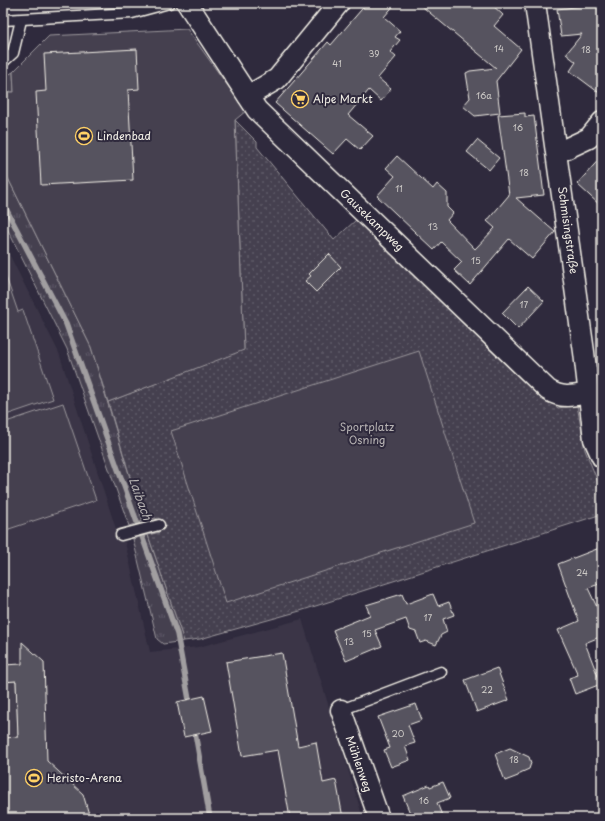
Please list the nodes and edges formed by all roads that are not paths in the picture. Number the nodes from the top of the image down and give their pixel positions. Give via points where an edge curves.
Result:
1 (169, 3) edge
2 (187, 3) edge
3 (339, 3) edge
4 (535, 3) edge
5 (3, 20) edge
6 (21, 20) junction
7 (3, 62) edge
8 (248, 96) junction
9 (602, 122) edge
10 (557, 152) junction
11 (588, 393) junction
12 (602, 457) edge
13 (159, 524) dead end
14 (121, 536) dead end
15 (441, 672) dead end
16 (341, 710) joint
17 (379, 818) edge

1 - 6 lane via 132,13
2 - 8 street, Gausekampweg
3 - 8 street via 277,79
4 - 10 street, Schmisingstraße
5 - 6 lane
6 - 7 lane via 13,53
8 - 11 street, Gausekampweg via 257,110 548,390 566,397
9 - 10 street via 590,138
10 - 11 street, Schmisingstraße
11 - 12 street, Schmisingstraße via 594,438
13 - 14 lane
15 - 16 lane
16 - 17 street, Mühlenweg

